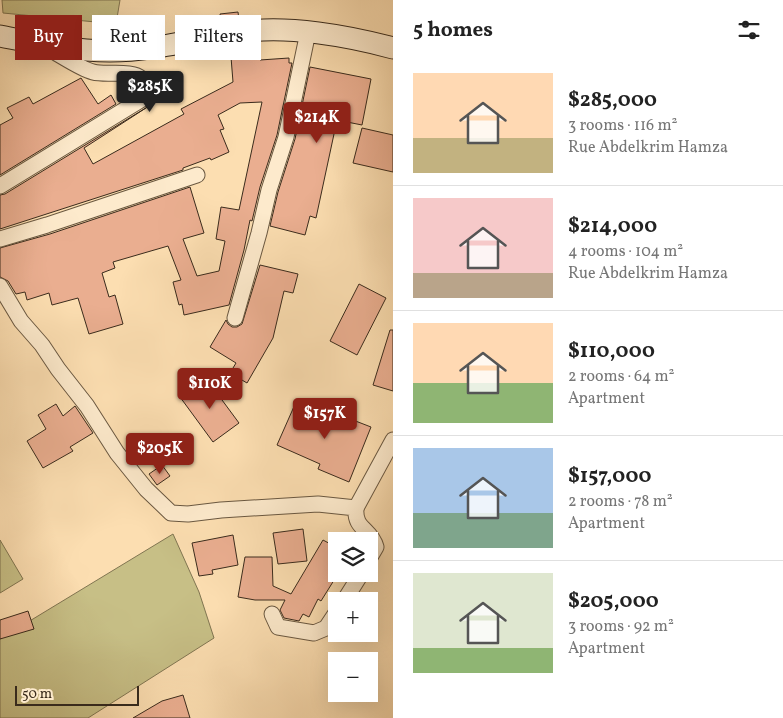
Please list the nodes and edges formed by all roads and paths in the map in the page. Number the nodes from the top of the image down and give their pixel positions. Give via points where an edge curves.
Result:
1 (308, 32) junction
2 (0, 36) edge
3 (15, 39) edge
4 (393, 48) edge
5 (82, 50) edge
6 (70, 60) edge
7 (197, 175) dead end
8 (0, 186) edge
9 (0, 239) edge
10 (0, 286) edge
11 (235, 318) dead end
12 (393, 440) edge
13 (356, 508) junction
14 (368, 532) edge
15 (272, 614) dead end
16 (328, 625) edge

1 - 4 street
1 - 5 street via 243,32 158,47
1 - 11 street via 286,137
2 - 3 street
6 - 8 street via 93,72 133,74 143,80 147,96
7 - 9 street
10 - 13 street via 21,321 88,406 118,453 146,489 171,513 318,504
12 - 13 street
13 - 14 street via 358,523
15 - 16 street via 278,627 314,633

